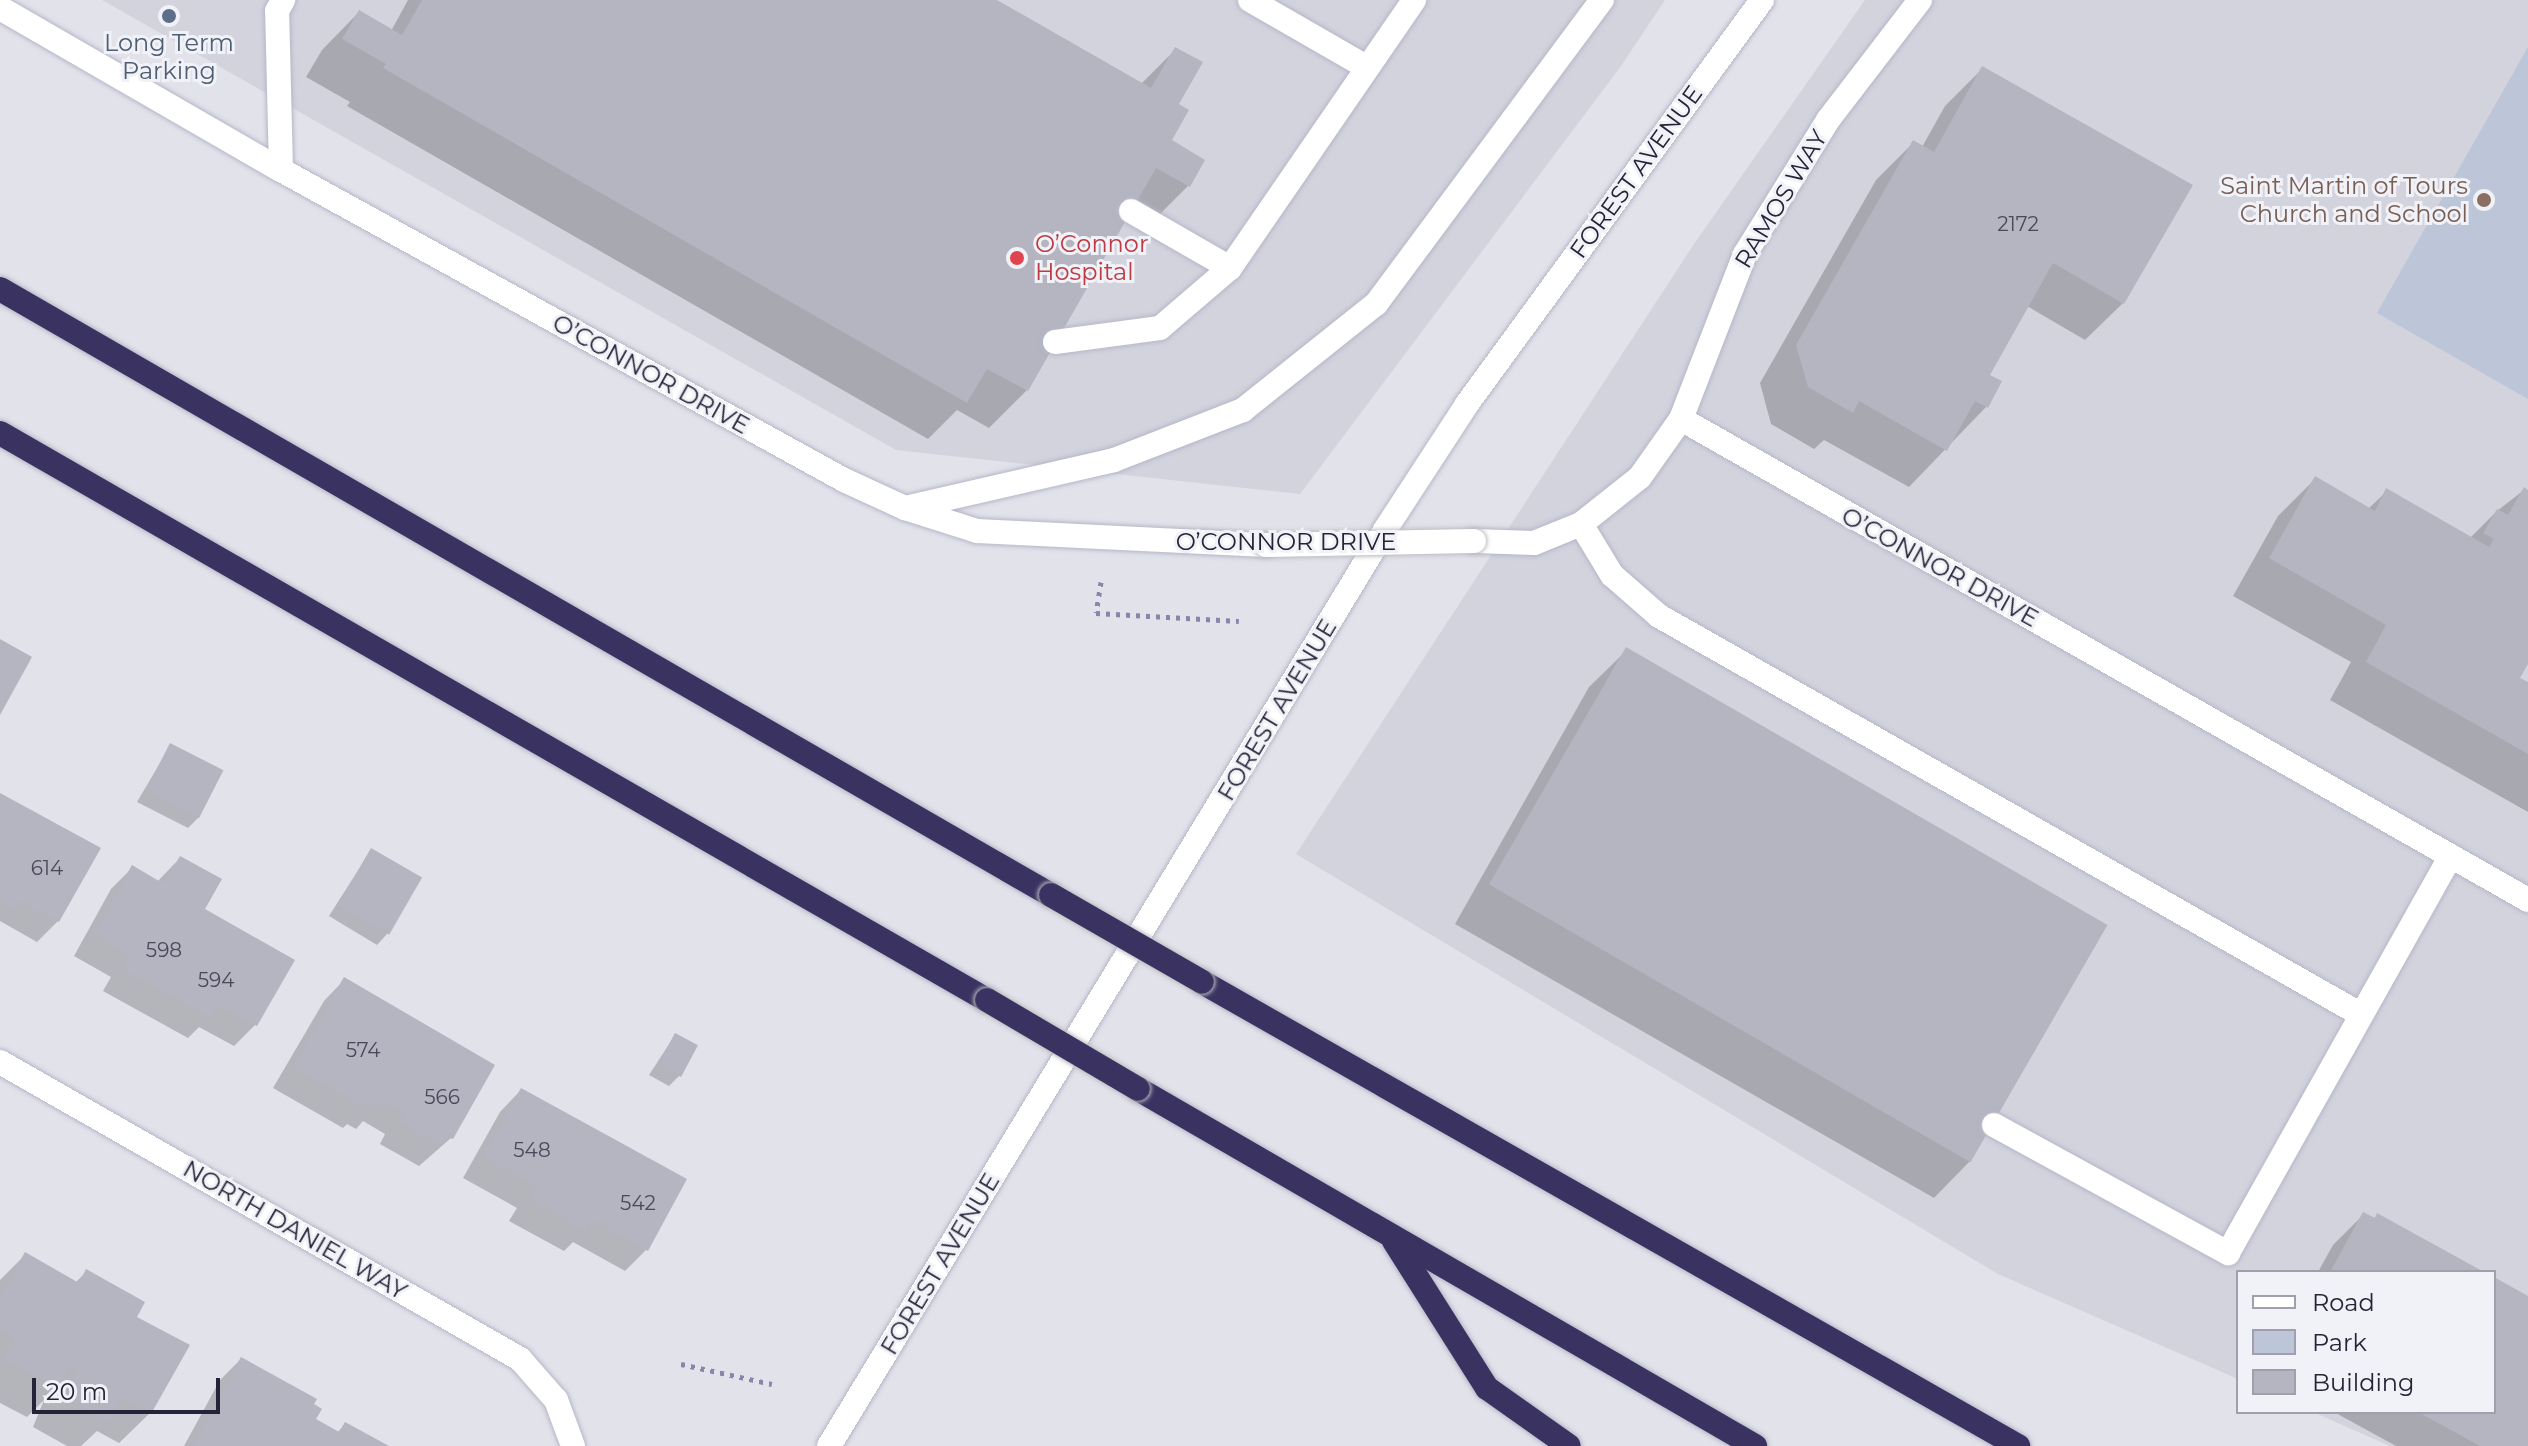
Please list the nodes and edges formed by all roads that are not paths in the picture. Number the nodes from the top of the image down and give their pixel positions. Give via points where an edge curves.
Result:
1 (283, 0) edge
2 (1250, 0) edge
3 (1414, 0) edge
4 (1602, 0) edge
5 (1762, 0) edge
6 (1920, 0) edge
7 (0, 8) edge
8 (1365, 66) junction
9 (281, 170) junction
10 (1131, 211) dead end
11 (1230, 268) junction
12 (0, 289) edge
13 (1055, 342) dead end
14 (1681, 419) junction
15 (0, 433) edge
16 (905, 508) junction
17 (1581, 524) junction
18 (2451, 856) junction
19 (2528, 900) edge
20 (2360, 1014) junction
21 (0, 1062) edge
22 (1994, 1125) dead end
23 (1390, 1236) junction
24 (570, 1434) edge
25 (829, 1446) edge
26 (1569, 1446) edge
27 (1755, 1446) edge
28 (2018, 1446) edge

1 - 9 street via 277,11
2 - 8 street
3 - 8 street
4 - 16 street via 1376,304 1243,410 1114,460
5 - 25 street, FOREST AVENUE via 1467,404 1385,530
6 - 14 street, RAMOS WAY via 1828,120 1745,254
7 - 9 street, O’CONNOR DRIVE
8 - 11 street
9 - 16 street, O’CONNOR DRIVE via 844,480
10 - 11 street
11 - 13 street via 1160,328
12 - 28 highway, bridge
14 - 17 street, O’CONNOR DRIVE via 1640,477
14 - 18 street, O’CONNOR DRIVE
15 - 23 highway, bridge
16 - 17 street, O’CONNOR DRIVE, bridge via 977,531 1266,545 1534,543
17 - 20 street via 1612,575 1659,616
18 - 19 street, O’CONNOR DRIVE
18 - 20 street
20 - 22 street via 2228,1253
21 - 24 street, NORTH DANIEL WAY via 520,1359 541,1379
23 - 26 highway via 1487,1388
23 - 27 highway

